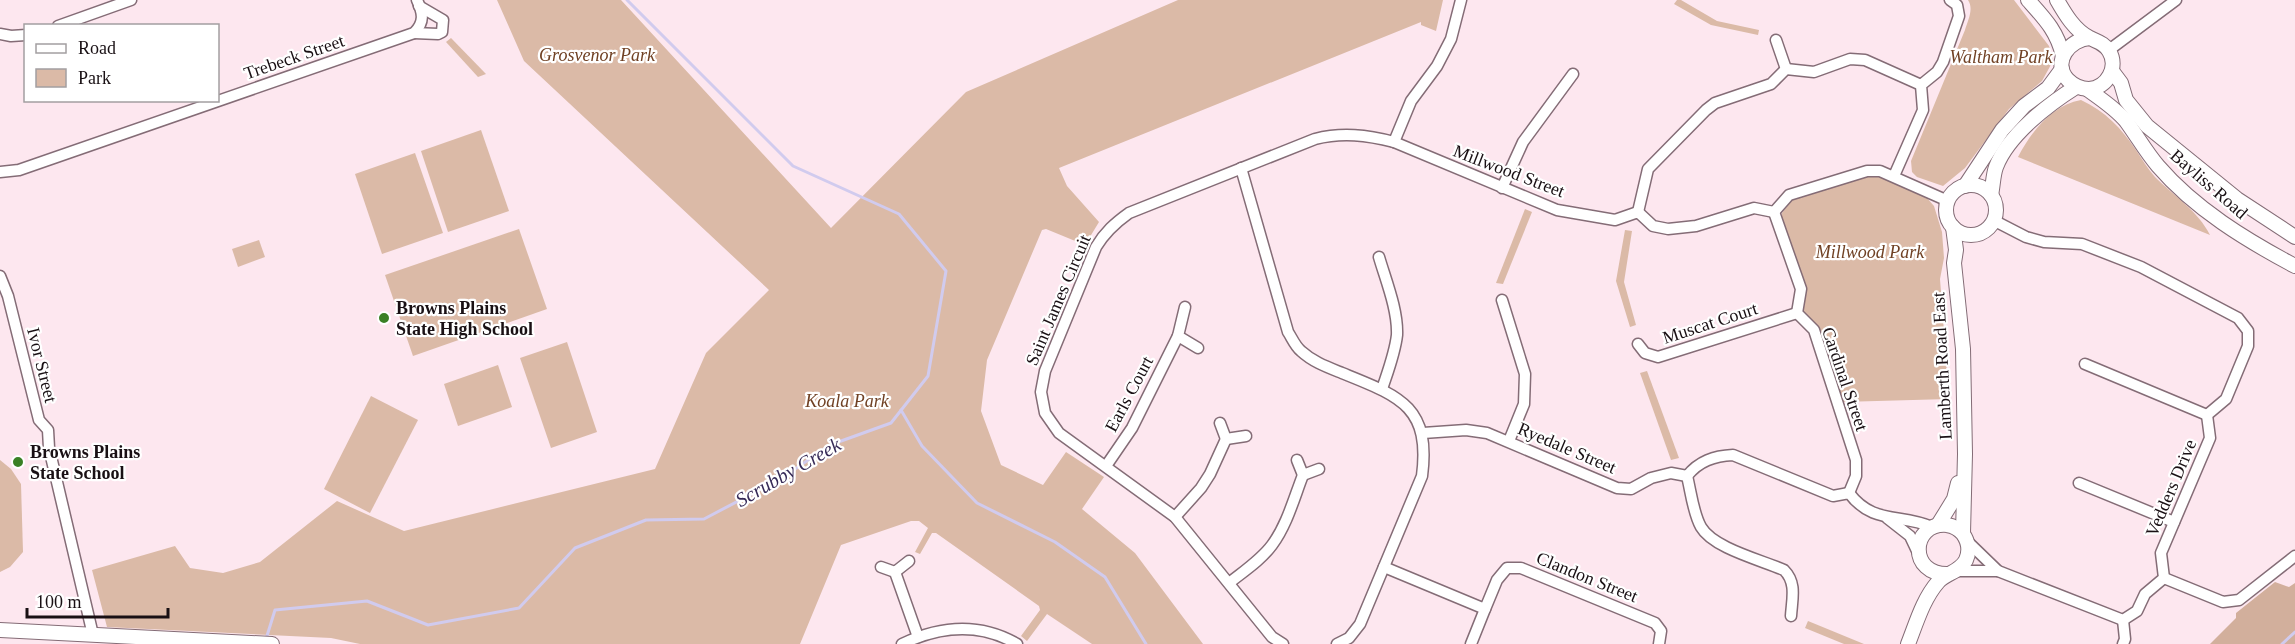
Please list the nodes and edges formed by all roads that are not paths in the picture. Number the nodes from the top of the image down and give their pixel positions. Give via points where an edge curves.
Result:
1 (131, 0) edge
2 (1461, 0) edge
3 (1950, 0) edge
4 (2028, 0) edge
5 (2057, 0) edge
6 (2176, 0) edge
7 (418, 3) edge
8 (64, 24) edge
9 (414, 33) junction
10 (0, 34) edge
11 (24, 35) edge
12 (2090, 38) junction
13 (1776, 40) dead end
14 (2109, 50) junction
15 (2063, 63) junction
16 (1786, 69) junction
17 (2112, 71) junction
18 (1573, 74) dead end
19 (1922, 85) junction
20 (2081, 88) junction
21 (219, 101) edge
22 (215, 102) edge
23 (1394, 142) junction
24 (1241, 168) junction
25 (0, 172) edge
26 (1894, 176) junction
27 (1965, 186) junction
28 (1502, 188) junction
29 (1991, 195) junction
30 (1948, 201) junction
31 (1638, 212) junction
32 (1774, 212) junction
33 (1994, 220) junction
34 (1953, 227) junction
35 (1975, 234) junction
36 (2295, 237) edge
37 (1379, 257) dead end
38 (2295, 266) edge
39 (0, 276) edge
40 (1956, 277) junction
41 (1502, 300) dead end
42 (1185, 307) dead end
43 (1797, 313) junction
44 (1178, 336) junction
45 (1638, 344) dead end
46 (1198, 348) dead end
47 (2085, 364) dead end
48 (1382, 389) junction
49 (2207, 415) junction
50 (1220, 423) dead end
51 (1423, 433) junction
52 (1246, 436) dead end
53 (1226, 439) junction
54 (1509, 441) junction
55 (1965, 454) junction
56 (1297, 460) dead end
57 (1106, 466) junction
58 (1319, 469) dead end
59 (1303, 475) junction
60 (1687, 476) junction
61 (2079, 483) dead end
62 (1849, 493) junction
63 (1175, 517) junction
64 (1887, 518) junction
65 (2174, 522) junction
66 (1935, 526) junction
67 (1965, 537) junction
68 (2295, 556) edge
69 (1921, 559) junction
70 (909, 561) dead end
71 (881, 567) dead end
72 (1384, 567) junction
73 (1998, 571) junction
74 (895, 572) junction
75 (1952, 572) junction
76 (2164, 578) junction
77 (1229, 583) junction
78 (1924, 604) junction
79 (1485, 609) junction
80 (1791, 616) dead end
81 (2123, 620) junction
82 (0, 630) edge
83 (93, 635) junction
84 (918, 637) junction
85 (1011, 642) edge
86 (272, 644) edge
87 (902, 644) edge
88 (1283, 644) edge
89 (1337, 644) edge
90 (1471, 644) edge
91 (1659, 644) edge
92 (1908, 644) edge
93 (2123, 644) edge

1 - 8 street
2 - 23 street via 1451,39 1411,101
3 - 19 street via 1957,5 1959,16 1937,72
4 - 15 street, Bayliss Road via 2059,38
5 - 12 street via 2072,24
6 - 14 street
7 - 9 street via 422,21
7 - 9 street, Trebeck Street via 443,20 444,26 438,34
9 - 21 street, Trebeck Street
10 - 11 street
12 - 14 street
12 - 15 street via 2074,42
13 - 16 street
14 - 17 street, Bayliss Road
15 - 20 street, Bayliss Road via 2065,76
15 - 27 street via 2048,88 2002,130
16 - 19 street via 1814,72 1850,59 1865,60
16 - 31 street via 1771,84 1715,103 1706,110 1648,169
17 - 20 street via 2102,84
17 - 36 street, Bayliss Road via 2126,100 2147,126 2237,199
18 - 28 street via 1523,142
19 - 26 street via 1923,110
20 - 29 street via 2034,117 2012,142 1997,166
20 - 38 street, Bayliss Road via 2110,105 2159,166 2196,201 2242,237
22 - 25 street, Trebeck Street via 19,170
23 - 24 street, Saint James Circuit via 1332,135
23 - 28 street, Millwood Street
24 - 48 street via 1288,332 1298,349 1314,362
24 - 57 street, Saint James Circuit via 1129,213 1104,233 1096,247 1045,371 1041,393 1045,413 1059,433
26 - 30 street
26 - 32 street via 1867,171 1789,195
27 - 29 street via 1979,186
27 - 30 street
28 - 31 street, Millwood Street via 1557,210 1614,220
29 - 33 street via 1996,207
30 - 34 street, Lamberth Road East via 1947,214
31 - 32 street via 1653,226 1668,229 1696,226 1754,208
32 - 43 street via 1801,290
33 - 35 street, Lamberth Road East
33 - 49 street via 2026,237 2082,244 2141,267 2238,318 2248,331 2248,346 2226,399
34 - 35 street
34 - 40 street, Lamberth Road East
35 - 40 street, Lamberth Road East via 1964,250
37 - 48 street via 1397,333
39 - 83 street, Ivor Street via 39,420 48,430
40 - 55 street, Lamberth Road East via 1963,349
41 - 54 street via 1526,374 1524,404
42 - 44 street, Earls Court
43 - 45 street, Muscat Court via 1658,357 1645,353
43 - 62 street, Cardinal Street via 1814,330 1856,460 1856,476
44 - 46 street
44 - 57 street, Earls Court via 1132,428
47 - 49 street
48 - 51 street via 1405,404
49 - 65 street, Vedders Drive via 2210,438
50 - 53 street
51 - 54 street, Ryedale Street via 1466,430
51 - 72 street via 1422,477
52 - 53 street
53 - 63 street via 1201,488
54 - 60 street, Ryedale Street via 1617,488 1631,489 1671,472
55 - 66 street, Lamberth Road East via 1954,499
55 - 67 street, Lamberth Road East
56 - 59 street
57 - 63 street, Saint James Circuit
58 - 59 street
59 - 77 street via 1273,544
60 - 62 street via 1696,465 1717,456 1733,455 1833,496
60 - 80 street via 1706,534 1790,576
61 - 65 street
62 - 64 street via 1859,506
63 - 77 street, Saint James Circuit
64 - 66 street
64 - 69 street via 1910,536
65 - 76 street, Vedders Drive via 2161,553
66 - 67 street via 1951,525
66 - 69 street via 1921,539
67 - 73 street
67 - 75 street via 1966,559
68 - 76 street via 2239,600 2223,602
69 - 75 street via 1935,573
69 - 78 street via 1927,578
70 - 74 street
71 - 74 street
72 - 79 street
72 - 89 street via 1360,624 1349,638
73 - 75 street
73 - 81 street
74 - 84 street
75 - 78 street via 1938,583
76 - 81 street via 2145,594 2137,611
77 - 88 street, Saint James Circuit via 1272,637
78 - 92 street
79 - 90 street
79 - 91 street, Clandon Street via 1497,580 1507,568 1521,568 1655,623 1661,632
81 - 93 street
82 - 83 street
83 - 86 street
84 - 85 street via 963,628 978,629
84 - 87 street

